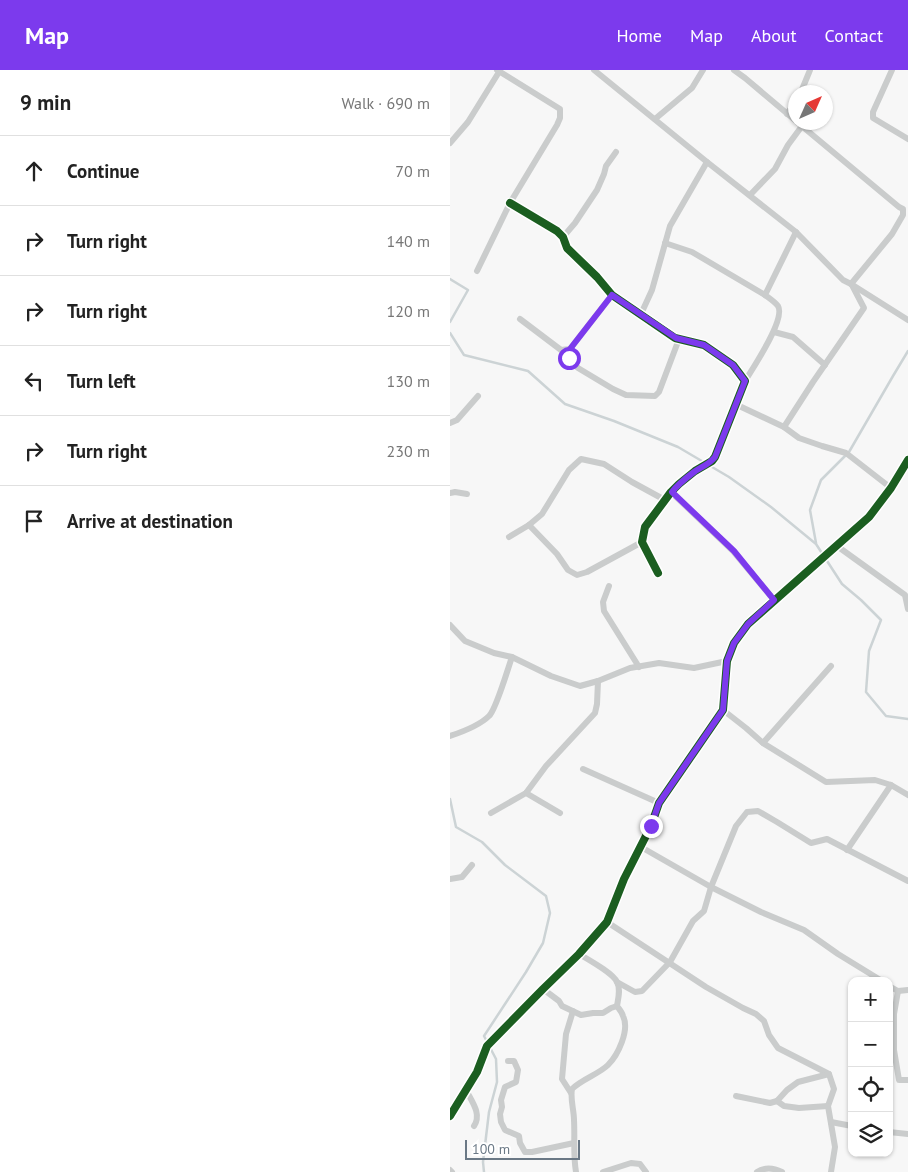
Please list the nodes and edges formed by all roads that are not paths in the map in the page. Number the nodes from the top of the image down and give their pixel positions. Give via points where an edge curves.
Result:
1 (594, 70) edge
2 (703, 70) edge
3 (734, 70) edge
4 (810, 70) edge
5 (892, 70) edge
6 (498, 71) edge
7 (804, 85) edge
8 (787, 114) edge
9 (655, 119) junction
10 (795, 130) edge
11 (806, 130) edge
12 (908, 139) edge
13 (450, 143) edge
14 (616, 152) dead end
15 (707, 162) junction
16 (750, 195) junction
17 (510, 203) junction
18 (796, 232) junction
19 (563, 237) junction
20 (665, 243) junction
21 (476, 271) dead end
22 (851, 284) junction
23 (612, 295) junction
24 (765, 295) junction
25 (641, 314) junction
26 (520, 319) dead end
27 (907, 320) edge
28 (774, 332) junction
29 (679, 338) junction
30 (570, 349) junction
31 (825, 365) junction
32 (745, 381) junction
33 (478, 396) dead end
34 (735, 404) junction
35 (450, 423) edge
36 (784, 427) junction
37 (908, 460) edge
38 (892, 488) junction
39 (672, 492) junction
40 (450, 493) edge
41 (467, 494) dead end
42 (665, 500) junction
43 (529, 525) junction
44 (509, 537) dead end
45 (642, 542) junction
46 (837, 546) junction
47 (658, 573) dead end
48 (609, 586) dead end
49 (906, 595) edge
50 (774, 600) junction
51 (908, 609) edge
52 (450, 625) edge
53 (512, 657) junction
54 (727, 661) junction
55 (639, 666) junction
56 (832, 666) dead end
57 (598, 681) junction
58 (723, 710) junction
59 (450, 736) edge
60 (763, 743) junction
61 (583, 769) dead end
62 (891, 785) junction
63 (526, 793) junction
64 (908, 795) edge
65 (659, 803) junction
66 (560, 813) dead end
67 (491, 814) dead end
68 (641, 847) junction
69 (847, 850) junction
70 (472, 866) dead end
71 (450, 879) edge
72 (908, 882) edge
73 (711, 888) junction
74 (607, 922) junction
75 (580, 954) junction
76 (670, 962) junction
77 (875, 977) edge
78 (617, 982) junction
79 (893, 988) edge
80 (543, 989) junction
81 (908, 990) edge
82 (898, 991) junction
83 (617, 1006) junction
84 (573, 1011) junction
85 (508, 1060) dead end
86 (829, 1074) junction
87 (908, 1080) edge
88 (466, 1090) junction
89 (571, 1093) junction
90 (736, 1096) dead end
91 (777, 1101) junction
92 (828, 1106) junction
93 (450, 1115) edge
94 (831, 1122) junction
95 (848, 1125) edge
96 (474, 1126) dead end
97 (893, 1132) edge
98 (908, 1134) edge
99 (574, 1143) junction
100 (576, 1172) edge
101 (603, 1172) edge
102 (646, 1172) edge
103 (757, 1172) edge
104 (782, 1172) edge
105 (831, 1172) edge

1 - 9 street
2 - 9 street via 692,88
3 - 8 street
4 - 7 street
5 - 12 street via 873,118
6 - 13 street via 468,122
6 - 17 street via 560,109 557,125
9 - 15 street
10 - 16 street via 775,169
11 - 22 street via 903,209 892,234
14 - 19 street via 606,166 597,190
15 - 16 street
15 - 20 street via 670,226
16 - 18 street
17 - 19 street
17 - 21 street
18 - 22 street via 843,280
18 - 24 street
19 - 23 street via 567,248
20 - 24 street via 692,252
20 - 25 street via 652,290
22 - 27 street
22 - 31 street via 864,308
23 - 25 street
23 - 30 street
24 - 28 street via 778,306 780,314
25 - 29 street
26 - 30 street via 561,350
28 - 31 street via 793,338
28 - 32 street
29 - 30 street via 655,396 626,394 613,389 578,368 569,358
29 - 32 street via 704,345 733,365
31 - 36 street
32 - 34 street
33 - 35 street via 457,420
34 - 36 street
34 - 39 street via 715,457
36 - 38 street via 799,438 846,452
37 - 38 street
38 - 46 street via 869,517
39 - 42 street
39 - 50 street via 734,551
40 - 41 street
42 - 43 street via 604,464 581,459 570,470 542,514
42 - 45 street via 645,528
43 - 44 street
43 - 45 street via 568,570 577,575
45 - 47 street
46 - 49 street
46 - 50 street
48 - 55 street via 602,602 604,610
49 - 51 street
50 - 54 street via 748,624 734,643
52 - 53 street via 465,642
53 - 57 street via 580,686
53 - 59 street via 491,716
54 - 55 street via 694,668 659,662
54 - 58 street
55 - 57 street
56 - 60 street
57 - 63 street via 594,713
58 - 60 street
58 - 65 street
60 - 62 street via 826,782 875,780
61 - 65 street
62 - 64 street
62 - 69 street
63 - 66 street
63 - 67 street
65 - 68 street
68 - 73 street
68 - 74 street
69 - 72 street
69 - 73 street via 827,839 811,843 758,811 748,812 736,826
70 - 71 street via 462,877
73 - 76 street via 704,912 693,921
73 - 77 street via 804,930
74 - 75 street
74 - 76 street
75 - 78 street
75 - 80 street
76 - 78 street via 642,991 635,992
76 - 86 street via 706,987 756,1014 764,1021 778,1048
78 - 83 street
79 - 82 street
80 - 84 street
80 - 88 street via 487,1046
81 - 82 street
82 - 87 street via 894,1050 899,1080
83 - 84 street via 604,1013 581,1015
83 - 89 street via 624,1017 625,1034 616,1055 607,1066 578,1082
84 - 89 street via 566,1034 562,1079
85 - 99 street via 514,1062 518,1070 516,1082 505,1087 501,1100 500,1122 505,1130 519,1136 525,1152
86 - 91 street via 798,1082
86 - 92 street via 834,1089
88 - 93 street
88 - 96 street via 478,1113
89 - 99 street
90 - 91 street via 770,1103
91 - 92 street via 784,1106 798,1108
92 - 94 street
94 - 95 street
94 - 105 street via 835,1147
97 - 98 street
99 - 100 street
101 - 102 street via 631,1163 640,1164
103 - 104 street via 762,1169

